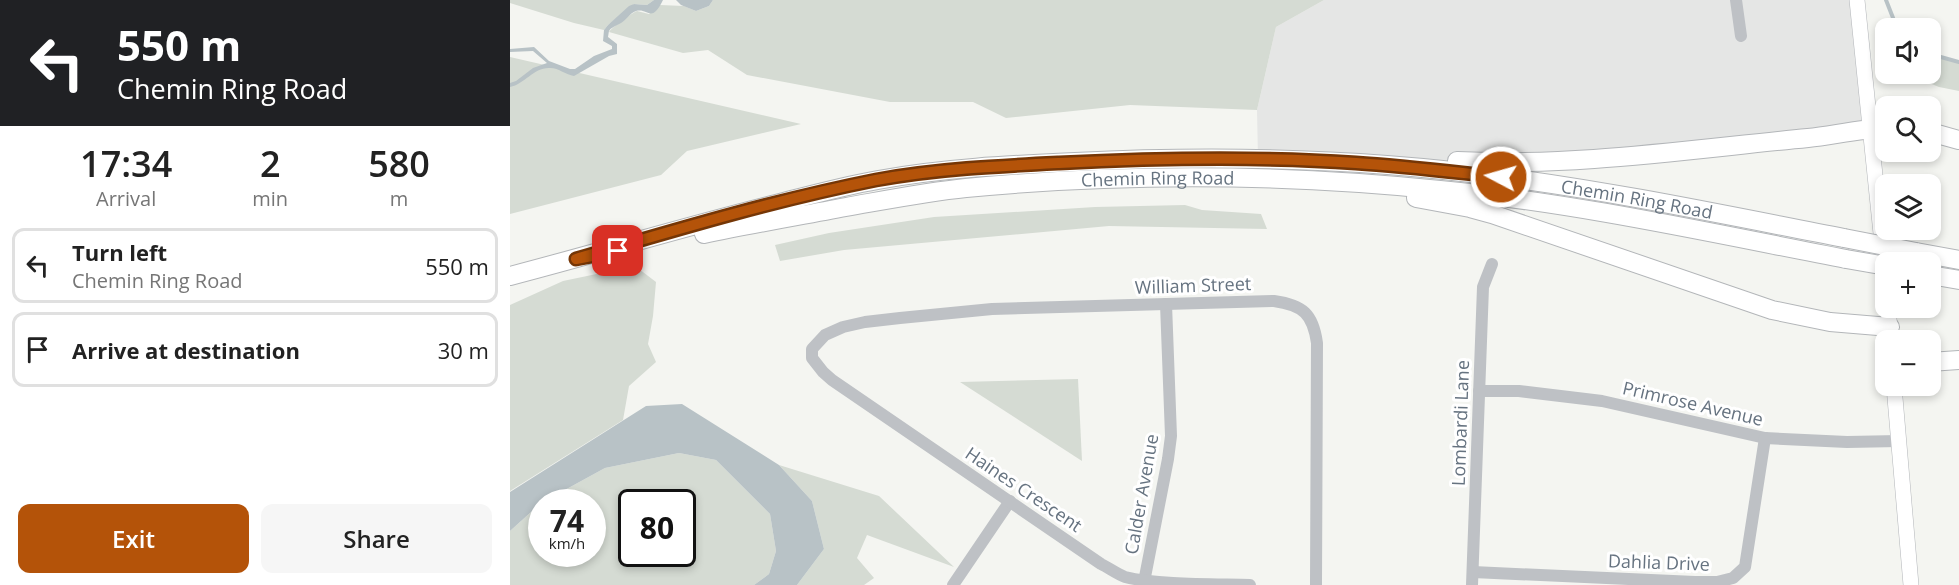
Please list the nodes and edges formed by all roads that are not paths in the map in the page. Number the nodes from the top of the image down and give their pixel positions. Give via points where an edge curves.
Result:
1 (1736, 0) edge
2 (1857, 0) edge
3 (1740, 36) dead end
4 (1875, 111) edge
5 (1875, 129) edge
6 (1941, 135) edge
7 (1959, 140) edge
8 (1258, 159) junction
9 (1880, 162) edge
10 (1169, 178) junction
11 (1884, 252) edge
12 (576, 259) junction
13 (1959, 260) edge
14 (1492, 264) dead end
15 (1875, 264) edge
16 (510, 276) edge
17 (1941, 277) edge
18 (1959, 280) edge
19 (1166, 304) junction
20 (1875, 331) edge
21 (812, 349) joint
22 (1959, 360) edge
23 (1941, 361) edge
24 (1479, 391) junction
25 (1895, 396) edge
26 (1765, 438) junction
27 (1899, 441) junction
28 (1010, 501) junction
29 (1473, 579) edge
30 (1144, 582) junction
31 (953, 585) edge
32 (1250, 585) edge
33 (1316, 585) edge
34 (1911, 585) edge

1 - 3 street
2 - 4 main road
5 - 8 highway via 1531,163 1345,154
6 - 7 highway
8 - 12 highway, Chemin Ring Road via 1022,164 877,180 715,219
8 - 13 highway, Chemin Ring Road, bridge via 1357,163 1501,177
9 - 11 main road
10 - 12 highway, Chemin Ring Road via 963,189
10 - 15 highway, Chemin Ring Road, bridge via 1328,181 1443,190 1603,213
10 - 20 highway via 1416,198 1470,208 1772,310
12 - 16 highway, Chemin Ring Road
14 - 24 street, Lombardi Lane via 1483,287
17 - 18 highway
19 - 21 street, William Street via 992,309 865,322 834,330
19 - 30 street, Calder Avenue via 1171,436
19 - 33 street, William Street via 1290,303 1306,312 1315,327
21 - 28 street, Haines Crescent via 812,358 823,372
22 - 23 highway
24 - 26 street, Primrose Avenue via 1519,391 1602,401
24 - 29 street, Lombardi Lane
25 - 27 main road
26 - 27 street, Primrose Avenue
26 - 29 street, Dahlia Drive via 1745,567 1733,578 1717,582
27 - 34 main road
28 - 30 street, Haines Crescent via 1101,564
28 - 31 street
30 - 32 street, Haines Crescent

